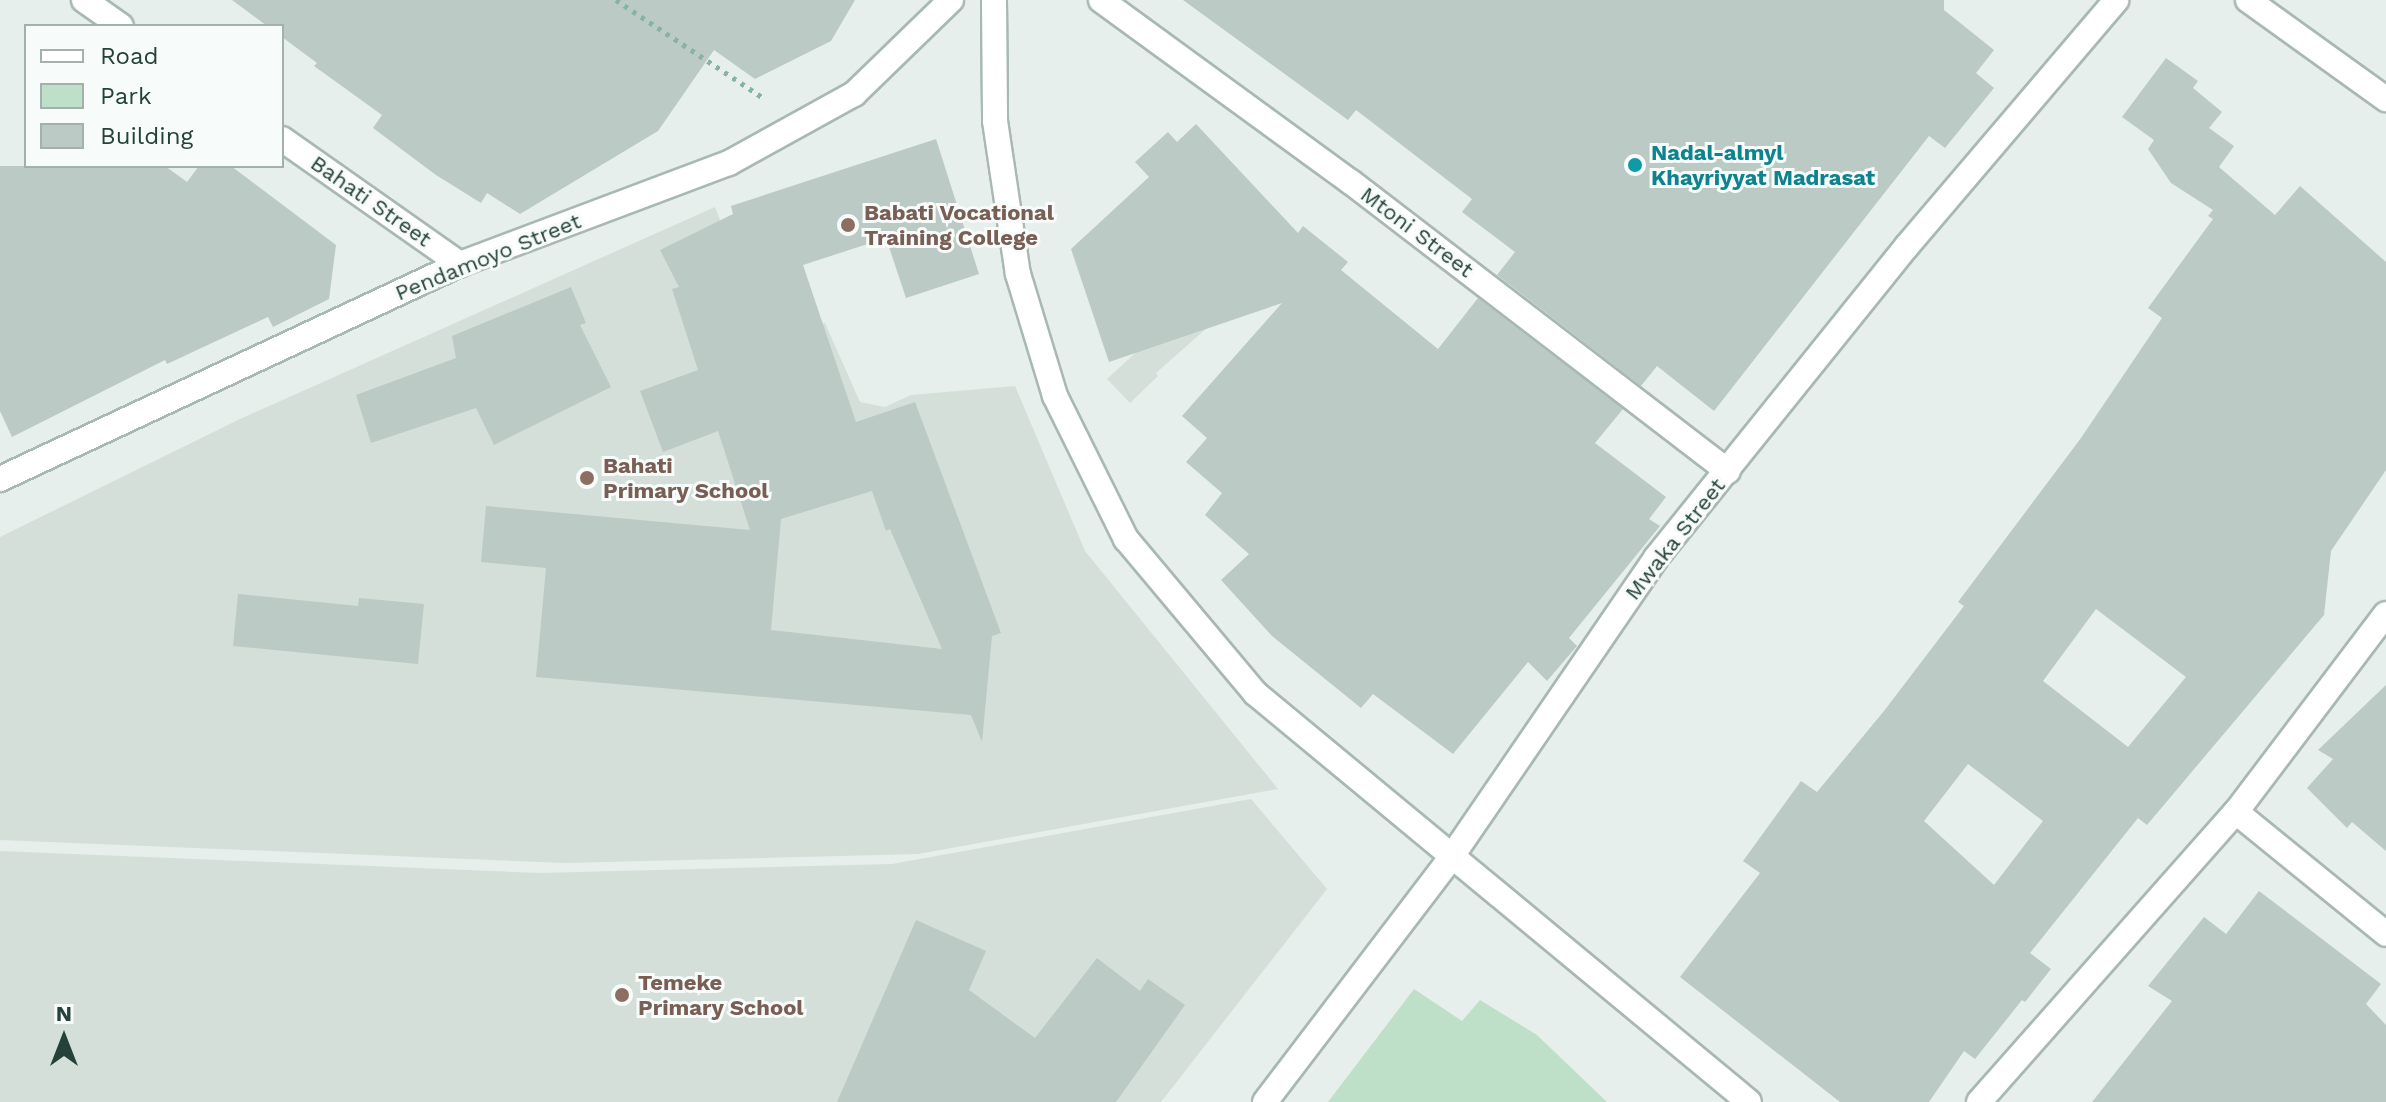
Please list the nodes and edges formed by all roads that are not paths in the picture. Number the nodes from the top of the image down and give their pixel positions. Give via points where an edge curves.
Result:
1 (84, 0) edge
2 (951, 0) edge
3 (994, 0) edge
4 (1101, 0) edge
5 (2116, 0) edge
6 (2248, 0) edge
7 (118, 24) edge
8 (2386, 99) edge
9 (284, 140) edge
10 (460, 264) junction
11 (1728, 471) junction
12 (0, 479) edge
13 (2386, 614) edge
14 (2236, 812) junction
15 (1450, 859) junction
16 (2386, 934) edge
17 (1265, 1102) edge
18 (1749, 1102) edge
19 (1979, 1102) edge

1 - 7 street
2 - 10 street, Pendamoyo Street via 854,94 801,125 729,163
3 - 15 street via 995,121 1018,274 1055,396 1126,539 1255,693
4 - 11 street, Mtoni Street via 1338,172
5 - 11 street, Mwaka Street via 1907,246
6 - 8 street
9 - 10 street, Bahati Street
10 - 12 street, Pendamoyo Street
11 - 15 street, Mwaka Street via 1656,558
13 - 14 street
14 - 16 street
14 - 19 street
15 - 17 street, Mwaka Street
15 - 18 street

